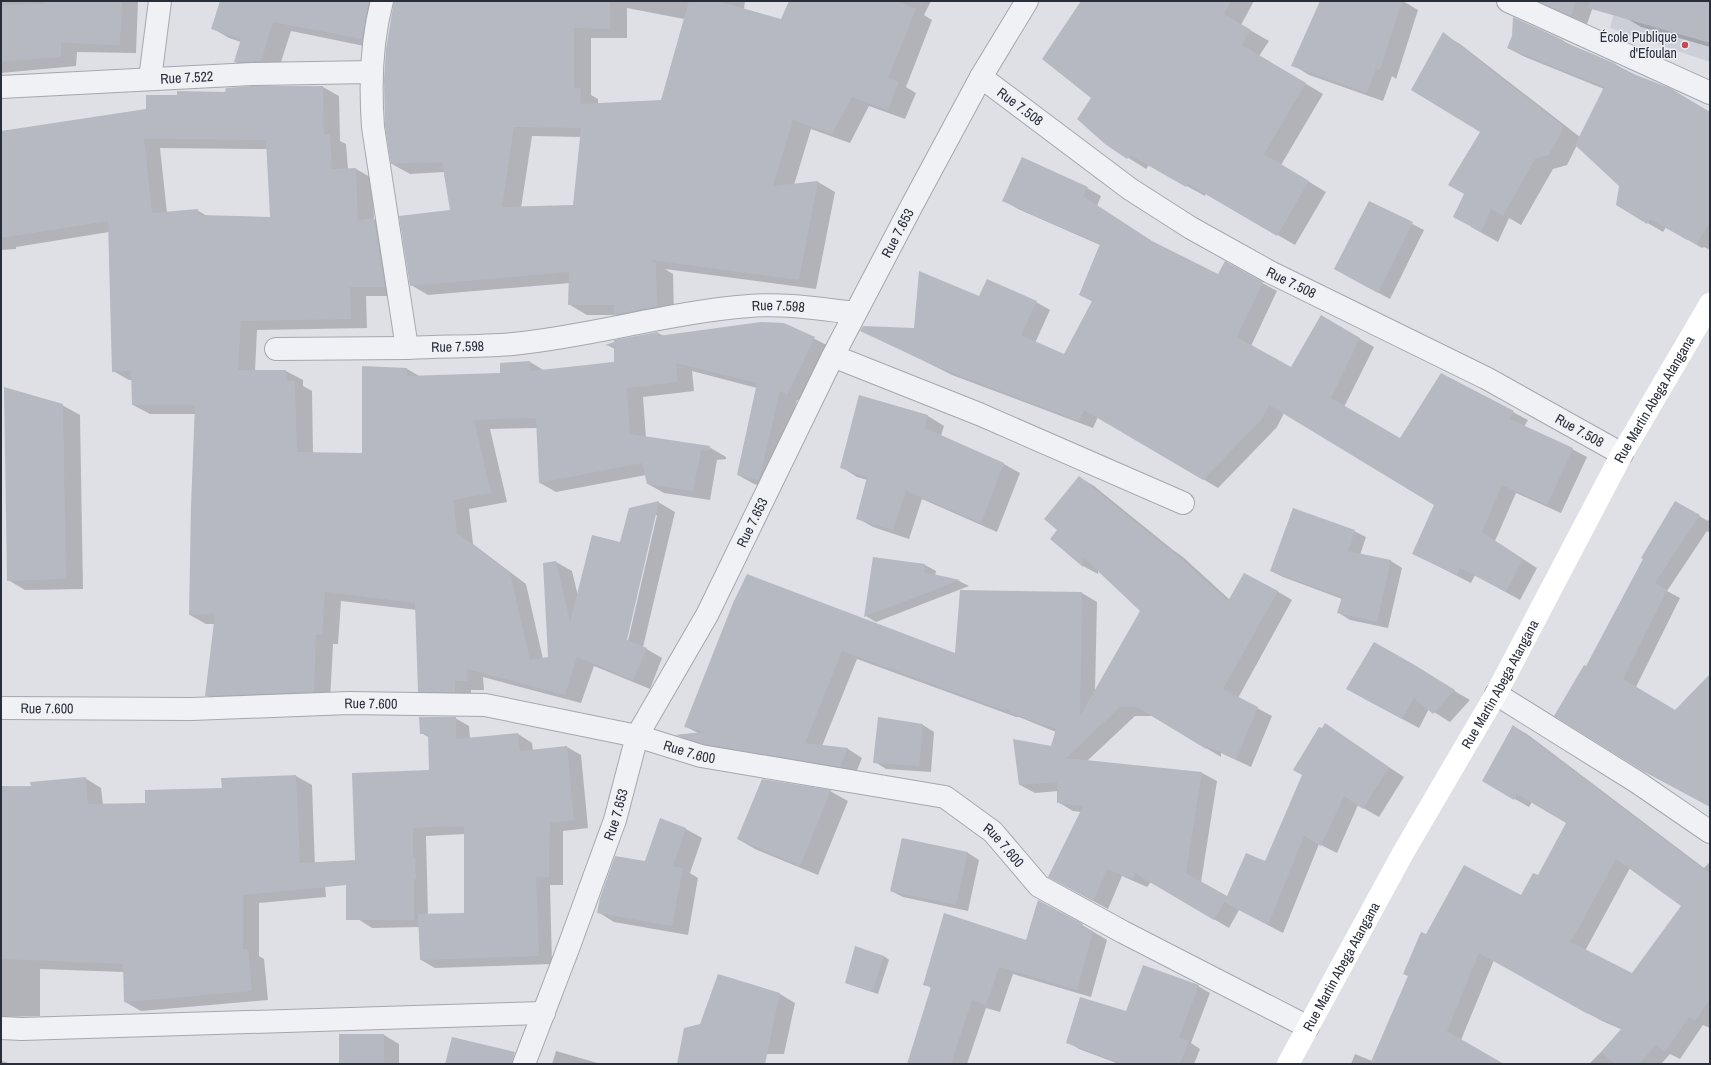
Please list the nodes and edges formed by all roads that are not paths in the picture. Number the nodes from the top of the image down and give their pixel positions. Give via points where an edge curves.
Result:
1 (160, 1) edge
2 (382, 1) edge
3 (1027, 1) edge
4 (1508, 1) edge
5 (372, 72) junction
6 (981, 77) junction
7 (150, 78) junction
8 (1, 86) edge
9 (1710, 93) edge
10 (1710, 304) edge
11 (855, 313) junction
12 (408, 348) junction
13 (276, 349) dead end
14 (833, 356) junction
15 (1622, 454) junction
16 (1183, 503) dead end
17 (1496, 694) junction
18 (1, 708) edge
19 (636, 736) junction
20 (1710, 832) edge
21 (544, 1013) junction
22 (1308, 1027) junction
23 (1, 1028) edge
24 (524, 1064) edge
25 (1288, 1064) edge

1 - 7 street
2 - 5 street
3 - 6 street, Rue 7.653
4 - 9 street
5 - 7 street, Rue 7.522
5 - 12 street via 374,127
6 - 11 street, Rue 7.653
6 - 15 street, Rue 7.508 via 1130,188 1191,228 1270,272 1486,378
7 - 8 street, Rue 7.522
10 - 15 main road, Rue Martin Abega Atangana
11 - 12 street, Rue 7.598 via 798,306 750,306 674,316 513,344
11 - 14 street, Rue 7.653
12 - 13 street, Rue 7.598
14 - 16 street via 979,414
14 - 19 street, Rue 7.653 via 707,615
15 - 17 main road, Rue Martin Abega Atangana
17 - 20 street via 1637,782
17 - 22 main road, Rue Martin Abega Atangana via 1403,854
18 - 19 street, Rue 7.600 via 192,709 349,703 484,705
19 - 21 street, Rue 7.653 via 615,820
19 - 22 street, Rue 7.600 via 701,756 945,797 992,832 1039,886
21 - 23 street
21 - 24 street, Rue 7.653
22 - 25 main road, Rue Martin Abega Atangana

